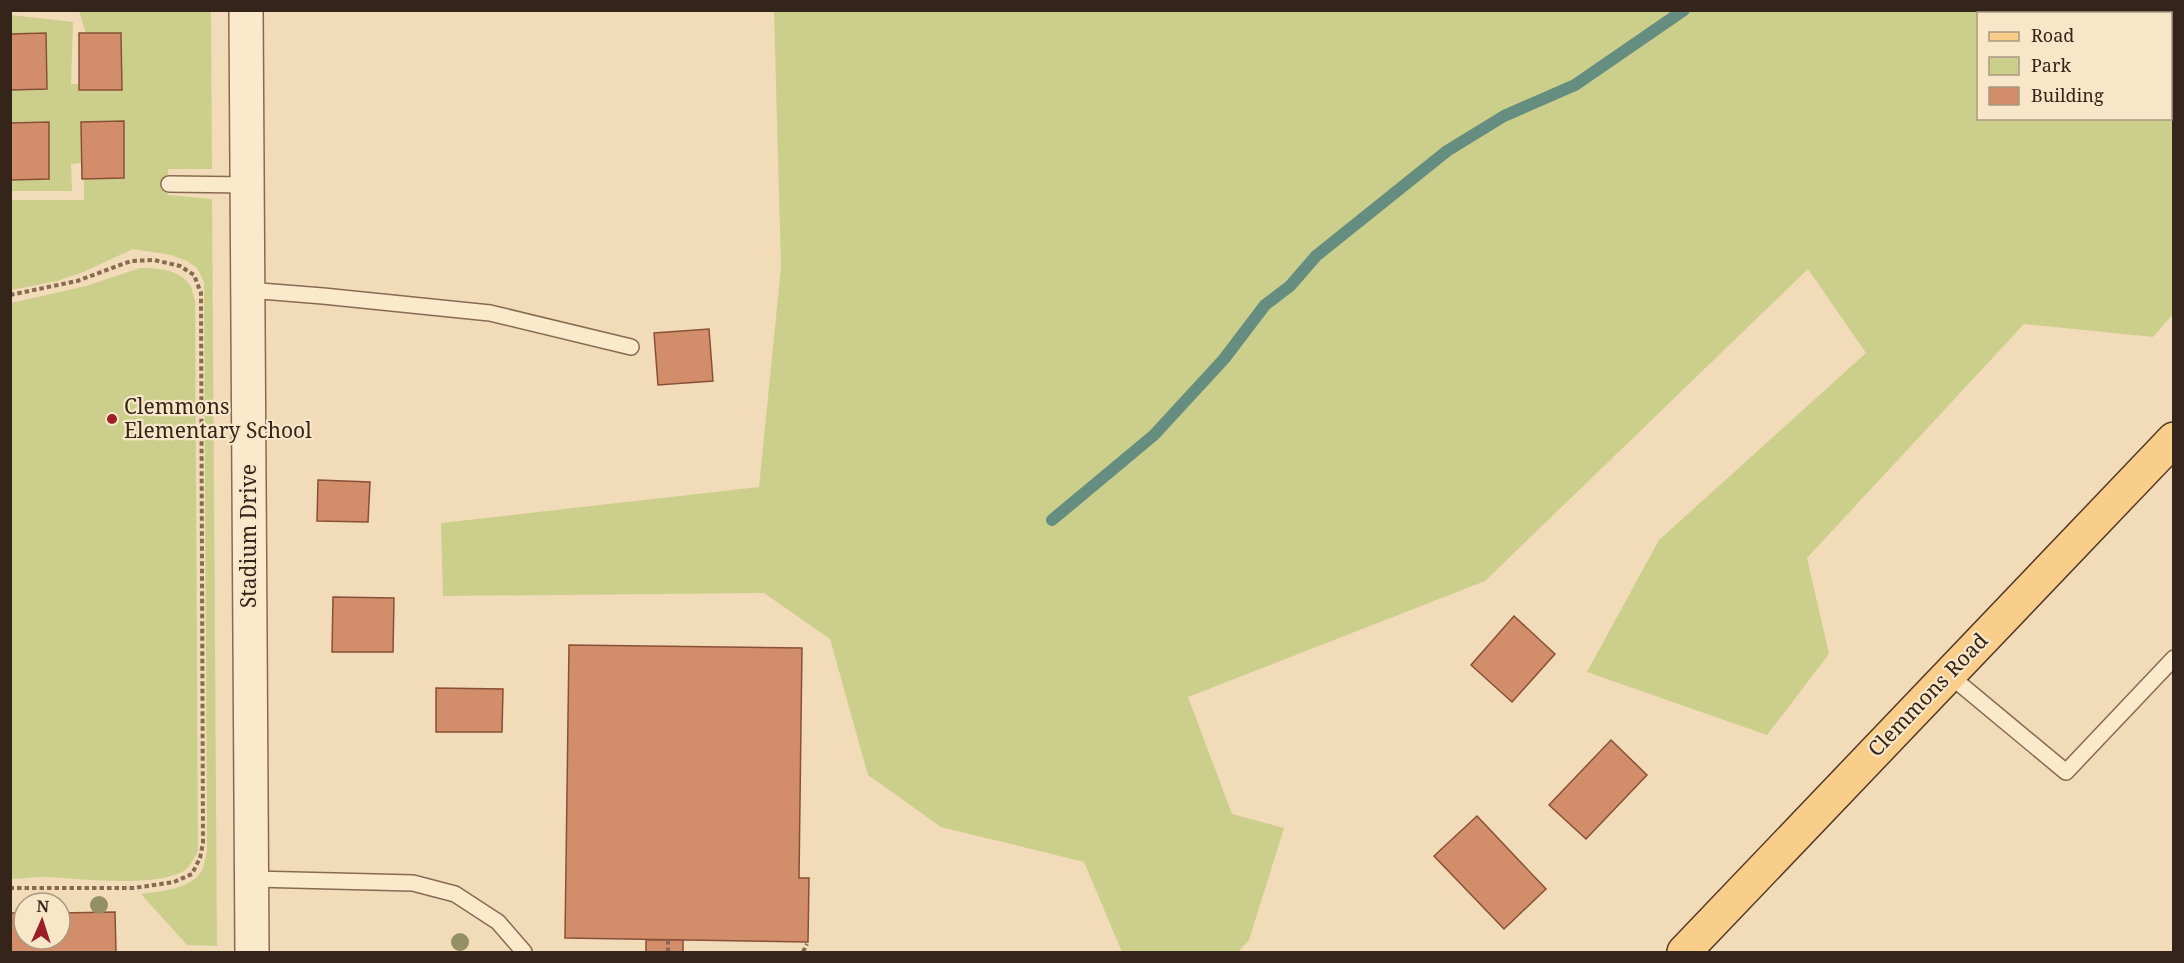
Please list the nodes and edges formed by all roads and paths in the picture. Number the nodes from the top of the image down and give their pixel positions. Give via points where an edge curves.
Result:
1 (246, 10) edge
2 (169, 184) dead end
3 (247, 185) junction
4 (248, 290) junction
5 (10, 295) edge
6 (631, 347) dead end
7 (2174, 439) edge
8 (2174, 658) edge
9 (1948, 675) junction
10 (252, 879) junction
11 (10, 888) edge
12 (668, 940) dead end
13 (807, 944) dead end
14 (252, 952) edge
15 (524, 952) edge
16 (668, 952) edge
17 (803, 952) edge
18 (1684, 952) edge

1 - 3 street, Stadium Drive
2 - 3 lane
3 - 4 street, Stadium Drive
4 - 6 lane via 490,313
4 - 10 street, Stadium Drive
5 - 11 path via 77,281 131,261 154,260 180,266 194,275 201,293 203,831 200,858 192,874 174,882 134,888
7 - 9 main road, Clemmons Road
8 - 9 lane via 2066,772
9 - 18 main road, Clemmons Road
10 - 14 street, Stadium Drive
10 - 15 lane via 413,883 455,894 498,922
12 - 16 path
13 - 17 path

